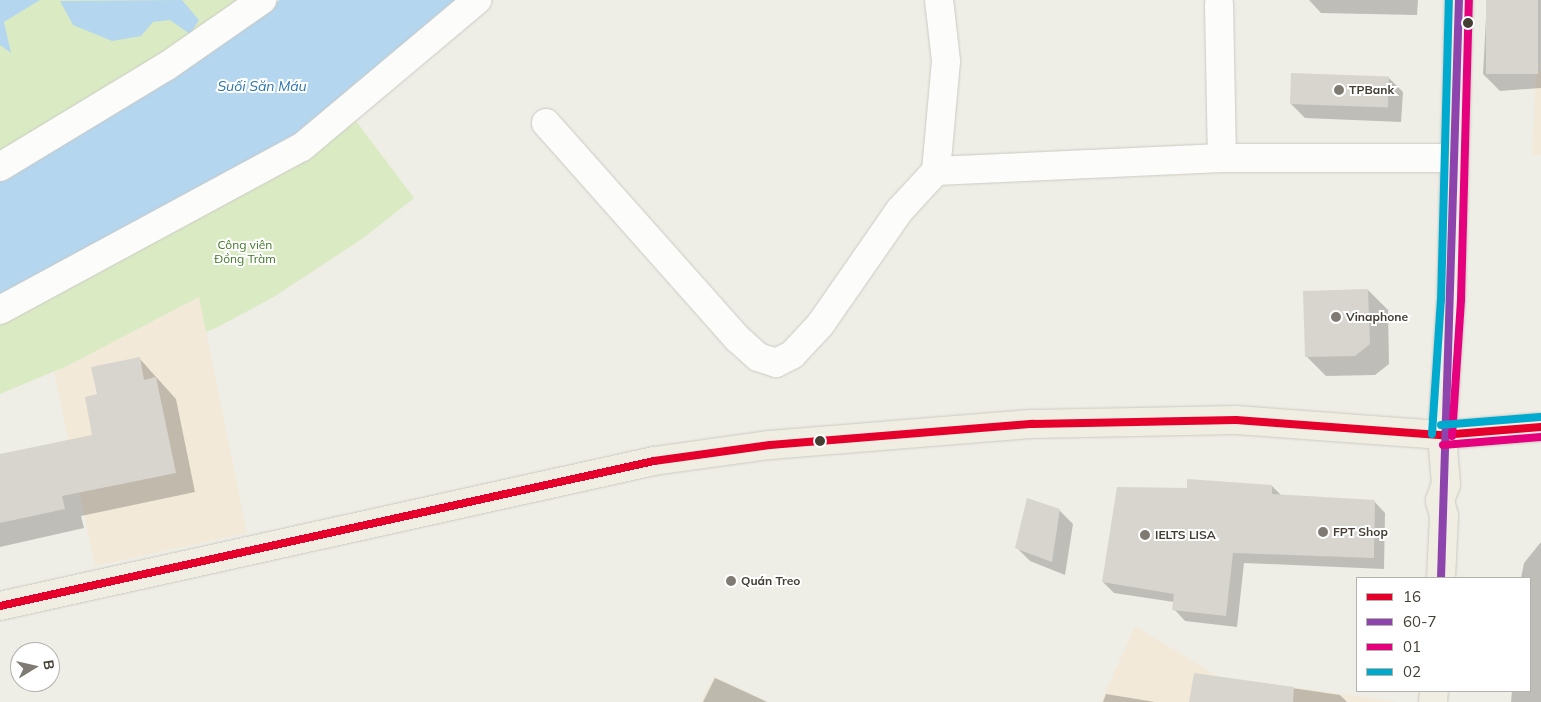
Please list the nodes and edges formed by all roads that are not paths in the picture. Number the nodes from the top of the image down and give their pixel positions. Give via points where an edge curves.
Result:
1 (262, 0) edge
2 (477, 0) edge
3 (939, 0) edge
4 (1459, 0) edge
5 (1219, 4) dead end
6 (546, 122) dead end
7 (1222, 158) junction
8 (1452, 158) junction
9 (0, 167) edge
10 (936, 171) junction
11 (0, 310) edge
12 (1541, 427) edge
13 (1442, 435) junction
14 (1441, 577) edge
15 (0, 606) edge

1 - 9 street via 167,66
2 - 11 street via 302,147
3 - 10 street via 946,61
4 - 8 main road
5 - 7 street
6 - 10 street via 738,339 758,357 776,363 792,355 820,326 900,210
7 - 8 street
7 - 10 street
8 - 13 main road via 1451,300
12 - 13 main road
13 - 14 main road via 1446,484 1440,501 1444,516
13 - 15 main road via 1236,420 1033,424 770,446 654,461

